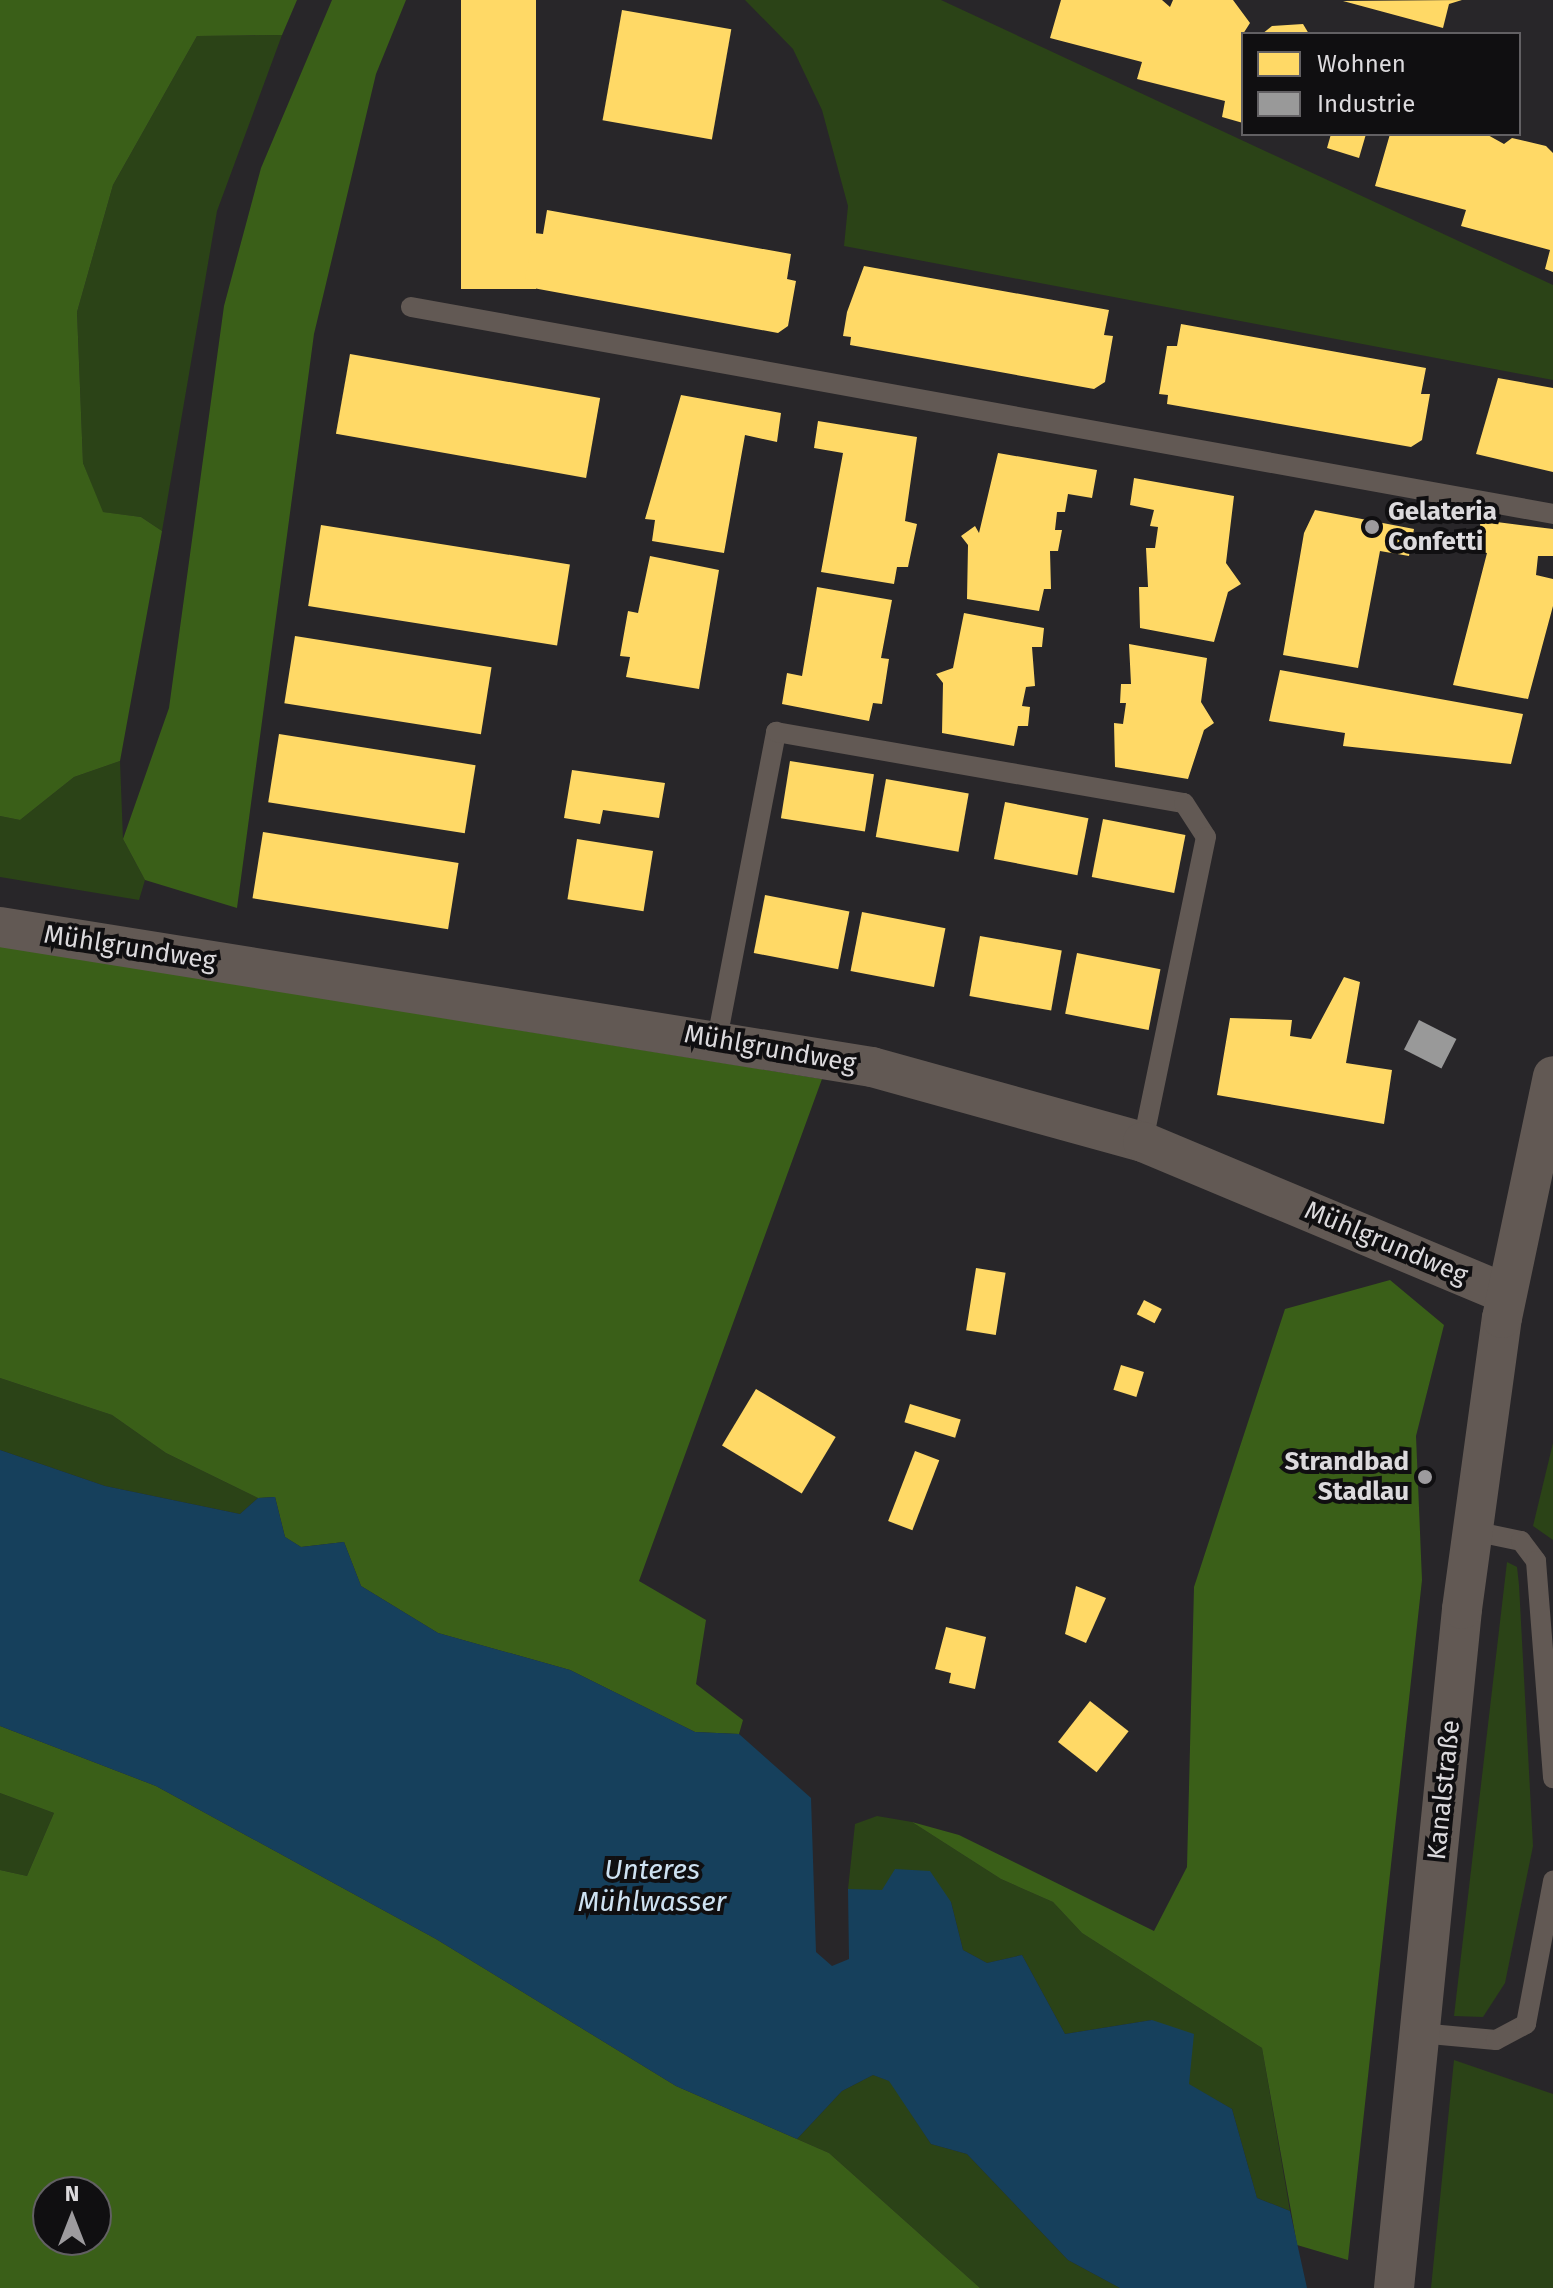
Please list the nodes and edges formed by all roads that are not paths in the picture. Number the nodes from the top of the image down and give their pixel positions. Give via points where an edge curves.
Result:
1 (411, 307) dead end
2 (1553, 514) edge
3 (0, 927) edge
4 (717, 1039) junction
5 (1553, 1076) edge
6 (1143, 1142) junction
7 (1507, 1294) junction
8 (1473, 1531) junction
9 (1553, 1778) edge
10 (1553, 1881) edge
11 (1419, 2033) junction
12 (1394, 2288) edge

1 - 2 lane
3 - 4 street, Mühlgrundweg
4 - 6 street, Mühlgrundweg via 872,1067
4 - 6 lane via 776,732 1184,803 1206,837
5 - 7 street, Kanalstraße
6 - 7 street, Mühlgrundweg
7 - 8 street, Kanalstraße
8 - 9 lane via 1521,1541 1536,1561
8 - 11 street, Kanalstraße
10 - 11 lane via 1526,2024 1496,2040
11 - 12 street, Kanalstraße

